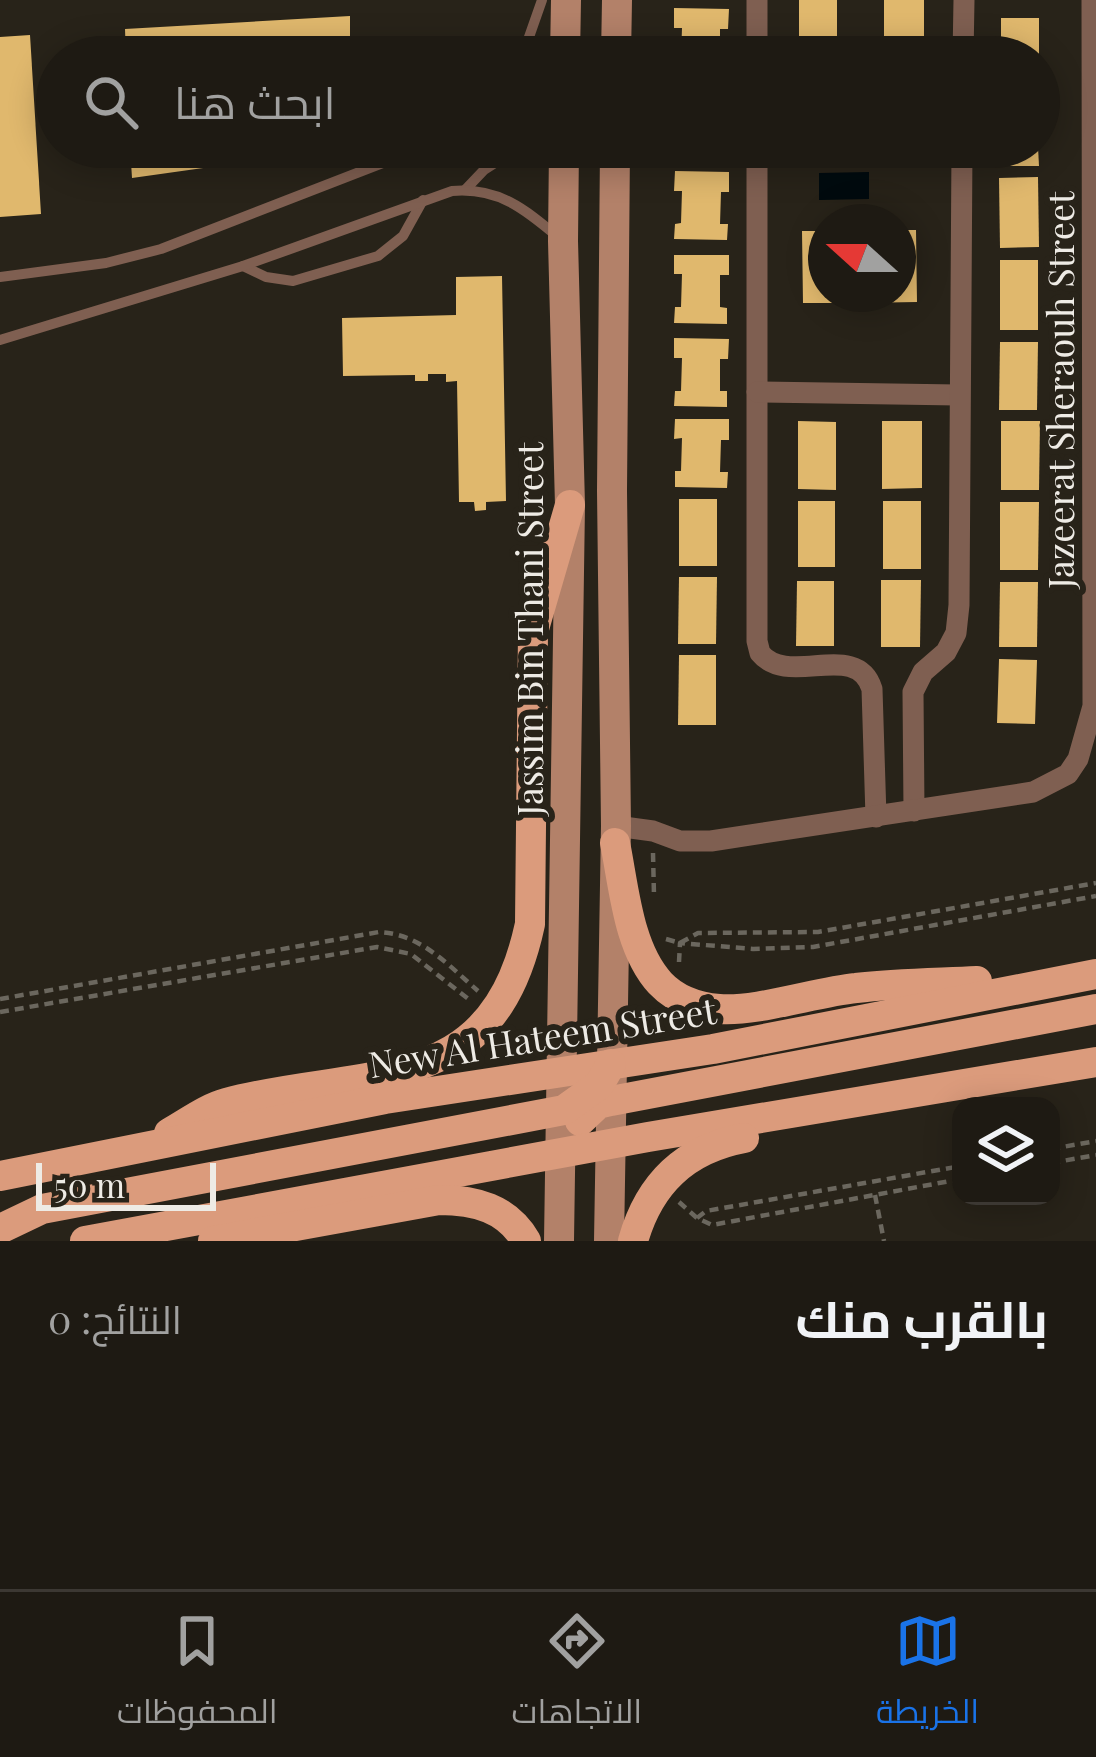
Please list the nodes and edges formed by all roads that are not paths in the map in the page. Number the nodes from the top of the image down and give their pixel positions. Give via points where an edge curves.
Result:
1 (542, 0) edge
2 (566, 0) edge
3 (617, 0) edge
4 (758, 0) edge
5 (964, 0) edge
6 (1092, 0) edge
7 (529, 36) edge
8 (566, 36) edge
9 (616, 36) edge
10 (757, 36) edge
11 (963, 36) edge
12 (369, 168) edge
13 (487, 168) edge
14 (564, 168) edge
15 (615, 168) edge
16 (757, 168) edge
17 (962, 168) edge
18 (465, 190) junction
19 (423, 200) junction
20 (562, 241) junction
21 (243, 266) junction
22 (0, 277) edge
23 (0, 340) edge
24 (757, 392) junction
25 (958, 395) junction
26 (570, 505) junction
27 (914, 811) junction
28 (876, 817) junction
29 (615, 834) junction
30 (1094, 974) edge
31 (1096, 1010) edge
32 (1096, 1062) edge
33 (610, 1064) junction
34 (564, 1071) junction
35 (983, 1083) junction
36 (610, 1101) junction
37 (564, 1110) junction
38 (610, 1144) junction
39 (143, 1148) junction
40 (563, 1153) junction
41 (0, 1176) edge
42 (0, 1229) edge
43 (85, 1241) edge
44 (213, 1241) edge
45 (526, 1241) edge
46 (560, 1241) edge
47 (609, 1241) edge
48 (633, 1241) edge

1 - 7 lane
2 - 8 main road
3 - 9 main road
4 - 10 street
5 - 11 street
6 - 27 street, Jazeerat Sheraouh Street via 1093,706 1086,742 1067,774 1034,792
12 - 22 lane via 161,248
13 - 18 lane
14 - 20 main road, Jassim Bin Thani Street
15 - 29 main road
16 - 24 street
17 - 25 street
18 - 19 lane
18 - 20 lane via 510,200
19 - 21 lane
19 - 21 lane via 403,236 378,256 293,281
20 - 26 main road, Jassim Bin Thani Street
21 - 23 lane
24 - 25 street
24 - 28 street via 760,653 776,666 849,666 868,676
25 - 27 street via 959,605 946,652 913,692
26 - 34 main road, Jassim Bin Thani Street
26 - 39 main road via 533,632 530,924 521,967 497,1013 450,1051 409,1069 222,1103
27 - 28 street
28 - 29 street via 711,841
29 - 30 main road via 634,933 649,966 678,998 698,1005 723,1010 856,988
29 - 33 main road
30 - 33 main road, New Al Hateem Street
31 - 36 main road
32 - 35 main road
33 - 34 main road, New Al Hateem Street
33 - 36 main road
33 - 37 main road via 599,1085
34 - 37 main road, Jassim Bin Thani Street
34 - 39 main road, New Al Hateem Street
35 - 38 main road
35 - 48 main road via 696,1154 654,1191
36 - 38 main road
36 - 40 main road via 581,1120
37 - 40 main road, Jassim Bin Thani Street
37 - 42 main road via 42,1209
38 - 40 main road
38 - 47 main road
39 - 41 main road, New Al Hateem Street
40 - 43 main road
40 - 46 main road
44 - 45 main road via 439,1200 472,1200 497,1211

